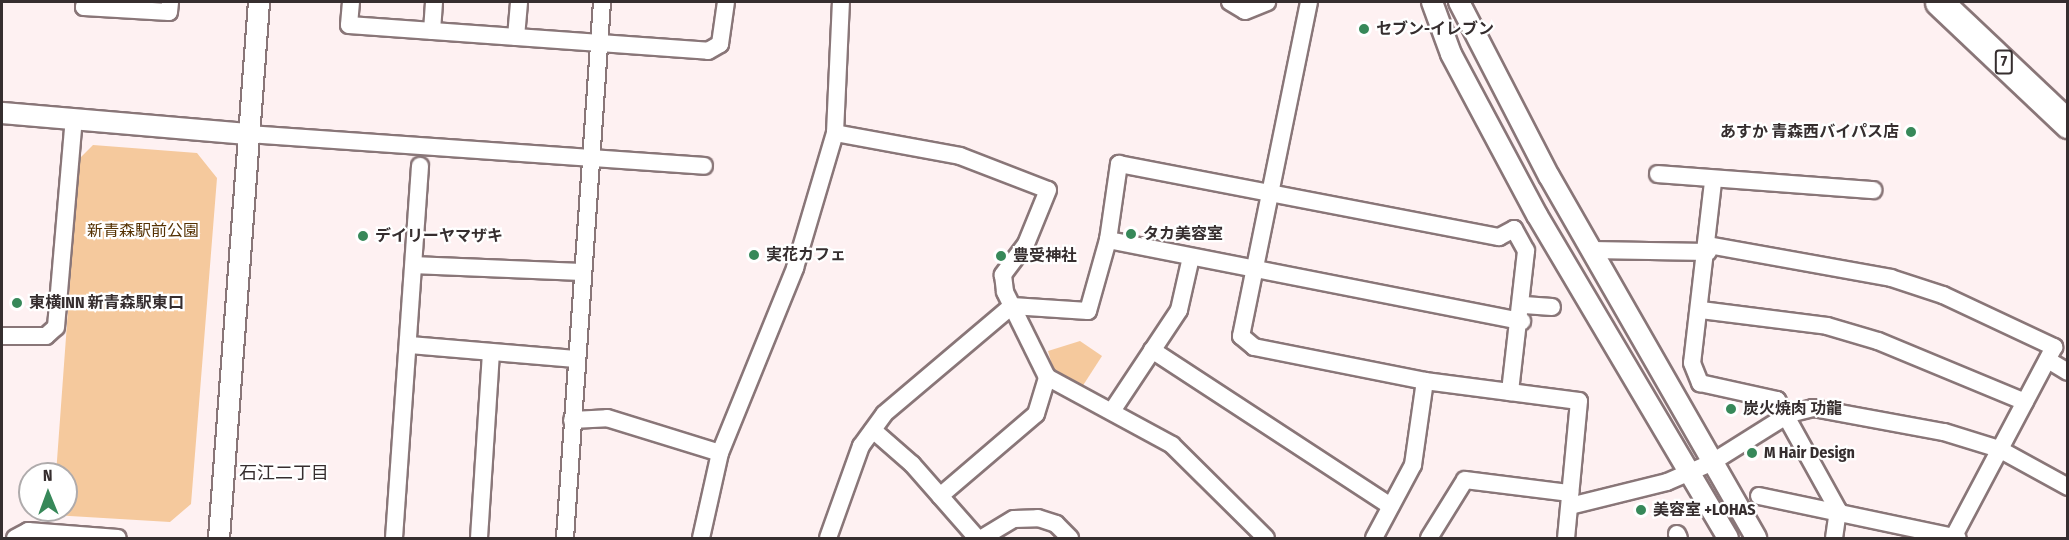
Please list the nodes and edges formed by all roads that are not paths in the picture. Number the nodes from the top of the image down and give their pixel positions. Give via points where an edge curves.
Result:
1 (85, 2) edge
2 (170, 2) edge
3 (259, 2) edge
4 (351, 2) edge
5 (434, 2) edge
6 (519, 2) edge
7 (602, 2) edge
8 (726, 2) edge
9 (841, 2) edge
10 (1230, 2) edge
11 (1267, 2) edge
12 (1309, 2) edge
13 (1432, 2) edge
14 (1459, 2) edge
15 (1939, 2) edge
16 (432, 31) junction
17 (516, 37) junction
18 (599, 45) junction
19 (2, 113) edge
20 (74, 119) junction
21 (2067, 124) edge
22 (835, 133) junction
23 (249, 134) junction
24 (591, 159) junction
25 (420, 166) dead end
26 (704, 166) dead end
27 (1658, 174) dead end
28 (1713, 182) junction
29 (1873, 190) dead end
30 (1271, 193) junction
31 (1537, 215) junction
32 (1514, 229) junction
33 (1107, 240) junction
34 (1708, 248) junction
35 (1591, 250) junction
36 (1191, 257) junction
37 (414, 265) junction
38 (1255, 270) junction
39 (580, 272) junction
40 (1012, 306) junction
41 (1552, 307) dead end
42 (1701, 310) junction
43 (1523, 313) junction
44 (2, 336) edge
45 (409, 345) junction
46 (1152, 351) junction
47 (491, 353) junction
48 (576, 359) junction
49 (2048, 360) junction
50 (2067, 372) edge
51 (1047, 377) junction
52 (1425, 381) junction
53 (1510, 392) junction
54 (2025, 402) junction
55 (1112, 411) junction
56 (1789, 414) junction
57 (572, 420) junction
58 (873, 430) junction
59 (1999, 449) junction
60 (720, 453) junction
61 (1711, 463) junction
62 (1691, 473) junction
63 (2067, 487) edge
64 (940, 496) junction
65 (1759, 496) dead end
66 (1570, 499) junction
67 (1390, 506) junction
68 (1838, 510) junction
69 (1956, 537) edge
70 (15, 538) edge
71 (118, 538) edge
72 (219, 538) edge
73 (394, 538) edge
74 (479, 538) edge
75 (565, 538) edge
76 (701, 538) edge
77 (828, 538) edge
78 (977, 538) edge
79 (982, 538) edge
80 (1070, 538) edge
81 (1266, 538) edge
82 (1374, 538) edge
83 (1429, 538) edge
84 (1566, 538) edge
85 (1728, 538) edge
86 (1756, 538) edge
87 (1834, 538) edge

1 - 2 street via 84,7 169,12
3 - 23 street
4 - 16 street via 349,25
5 - 16 street
6 - 17 street
7 - 18 street
8 - 18 street via 720,44 708,51
9 - 22 street
10 - 11 street via 1245,11
12 - 30 street
13 - 31 street via 1451,54
14 - 35 street
15 - 21 highway, 7
16 - 17 street
17 - 18 street
18 - 24 street
19 - 20 street
20 - 23 street
20 - 44 street via 56,327 46,336
22 - 40 street via 960,156 1048,190 1026,244 1003,275
22 - 60 street via 795,268
23 - 24 street
23 - 72 street
24 - 26 street
24 - 39 street
25 - 37 street
27 - 28 street
28 - 29 street
28 - 34 street
30 - 32 street via 1498,237
30 - 33 street via 1119,164
30 - 38 street
31 - 32 street
31 - 62 street
32 - 43 street via 1526,251
33 - 36 street
33 - 40 street via 1088,311
34 - 35 street
34 - 42 street
34 - 49 street via 1850,267 1943,296 2054,347
35 - 61 street
36 - 38 street
36 - 46 street via 1179,310
37 - 39 street
37 - 45 street
38 - 43 street
38 - 52 street via 1240,336 1254,347
39 - 48 street
40 - 51 street
40 - 58 street via 884,414
41 - 43 street
42 - 54 street via 1827,326 1878,341
42 - 56 street via 1692,363 1700,383 1777,400
43 - 53 street
45 - 47 street
45 - 73 street
46 - 55 street
46 - 67 street
47 - 48 street
47 - 74 street
48 - 57 street
49 - 50 street
49 - 54 street
51 - 55 street
51 - 64 street via 1036,414
52 - 53 street
52 - 67 street via 1413,465
53 - 66 street via 1579,401
54 - 59 street
55 - 81 street via 1172,445
56 - 59 street via 1830,408
56 - 61 street
56 - 68 street
57 - 60 street via 607,418
57 - 75 street
58 - 64 street
58 - 77 street via 861,446
59 - 63 street
59 - 69 street
60 - 76 street
61 - 62 street
61 - 86 street
62 - 66 street via 1639,493
62 - 85 street
64 - 78 street
65 - 68 street
66 - 83 street via 1465,480
66 - 84 street
67 - 82 street
68 - 69 street
68 - 87 street
70 - 71 street via 28,531
79 - 80 street via 1014,519 1038,518 1056,524

